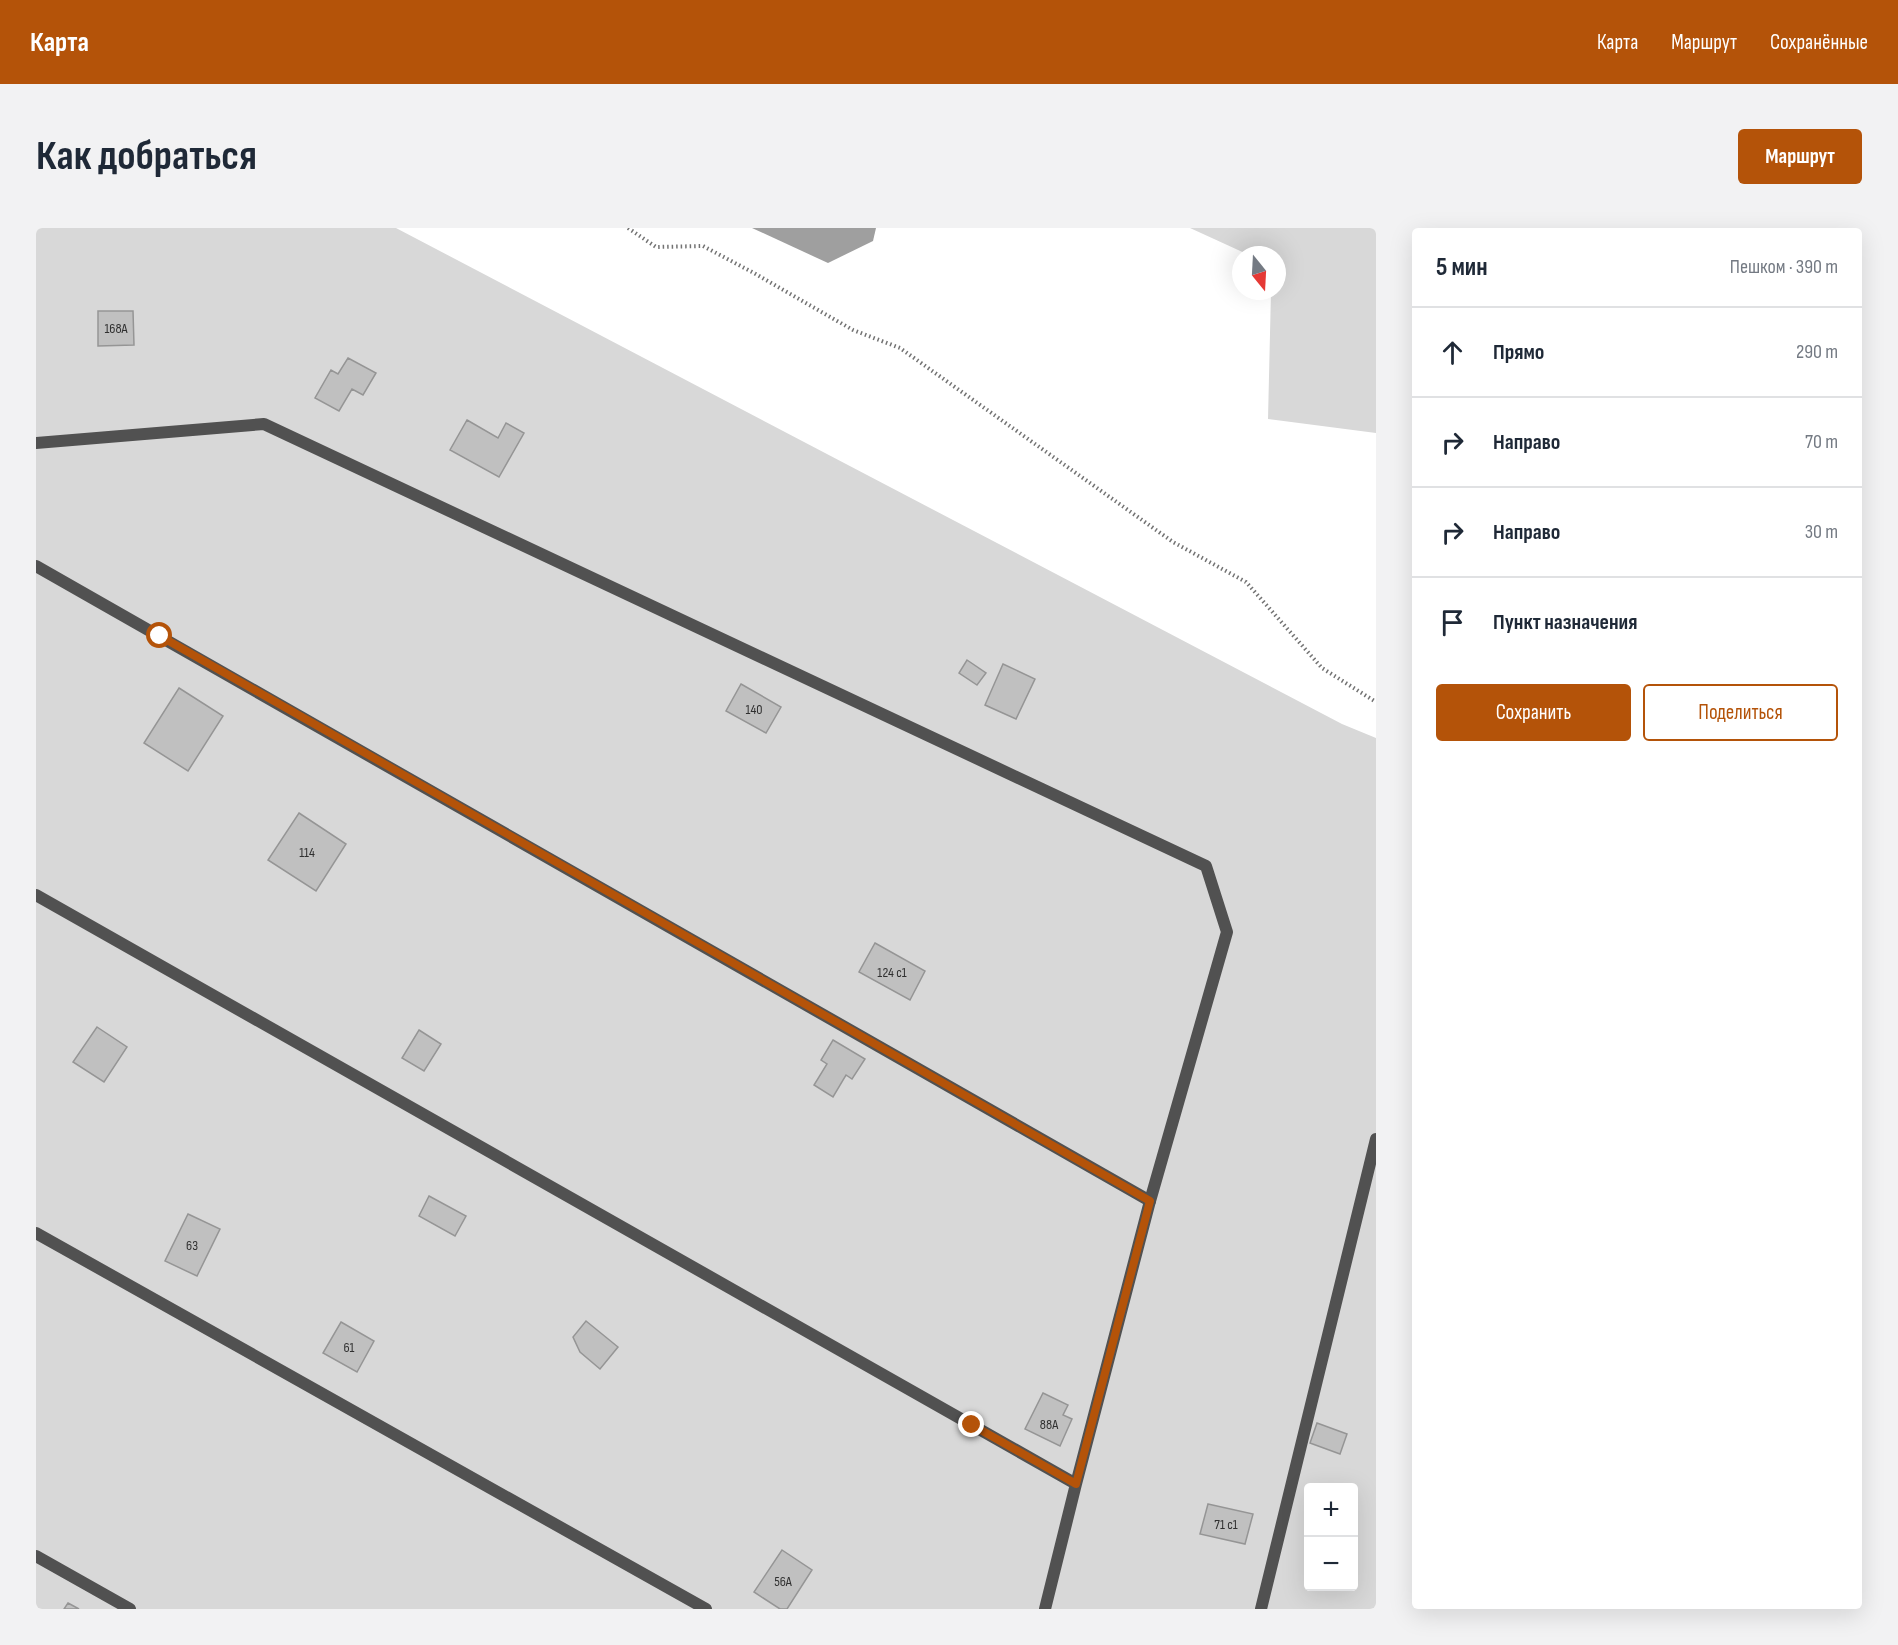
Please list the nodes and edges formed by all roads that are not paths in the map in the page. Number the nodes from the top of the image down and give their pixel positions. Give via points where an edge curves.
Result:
1 (36, 443) edge
2 (36, 566) edge
3 (36, 895) edge
4 (1376, 1139) edge
5 (1150, 1201) junction
6 (36, 1233) edge
7 (1076, 1484) junction
8 (36, 1556) edge
9 (130, 1609) edge
10 (706, 1609) edge
11 (1045, 1609) edge
12 (1261, 1609) edge

1 - 5 street via 264,424 1206,866 1227,932
2 - 5 street
3 - 7 street
4 - 12 street
5 - 7 street
6 - 10 street
7 - 11 street
8 - 9 street

